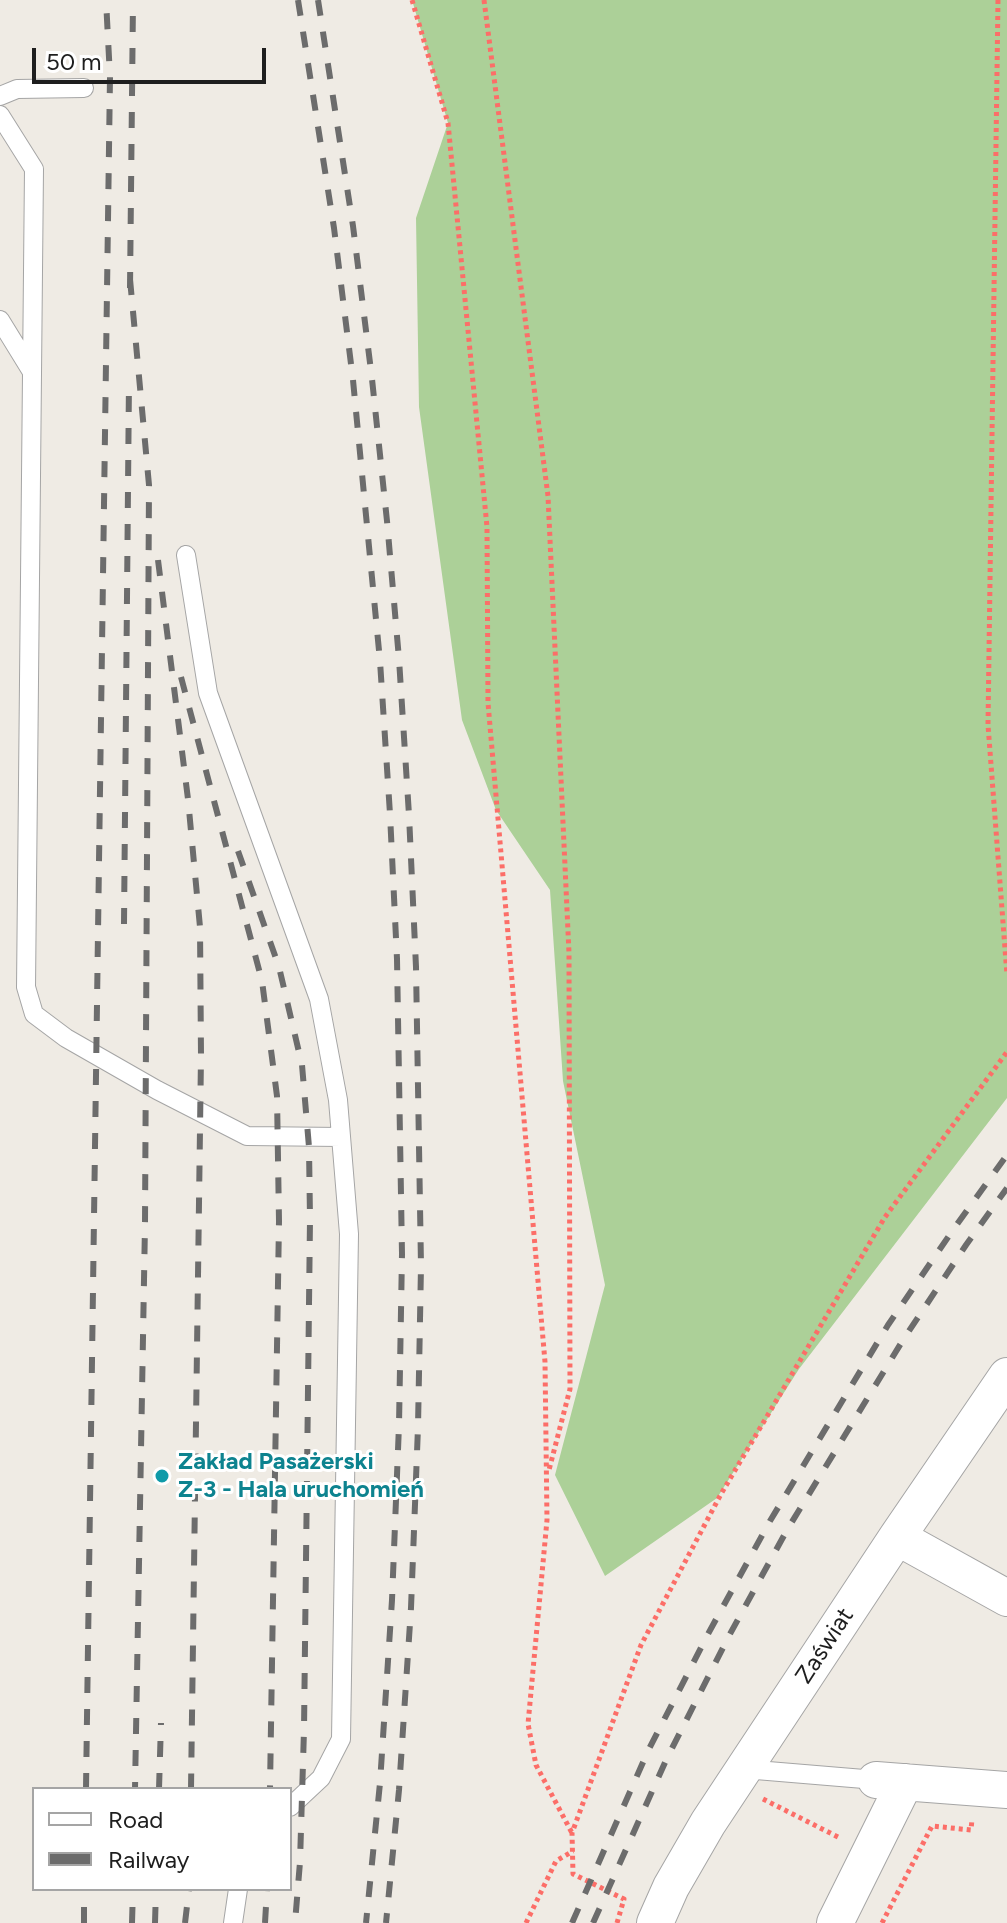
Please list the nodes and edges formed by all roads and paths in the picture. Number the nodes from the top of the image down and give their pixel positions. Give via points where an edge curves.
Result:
1 (412, 0) edge
2 (484, 0) edge
3 (998, 0) edge
4 (84, 88) dead end
5 (0, 96) edge
6 (0, 115) edge
7 (0, 320) edge
8 (32, 372) junction
9 (186, 555) dead end
10 (1007, 975) edge
11 (1007, 1052) edge
12 (341, 1137) junction
13 (1007, 1376) edge
14 (547, 1479) junction
15 (897, 1537) junction
16 (1007, 1598) edge
17 (739, 1777) junction
18 (890, 1781) junction
19 (1007, 1790) edge
20 (292, 1805) edge
21 (972, 1807) dead end
22 (572, 1833) junction
23 (845, 1840) dead end
24 (573, 1851) junction
25 (238, 1891) edge
26 (233, 1923) edge
27 (526, 1923) edge
28 (617, 1923) edge
29 (655, 1923) edge
30 (835, 1923) edge
31 (882, 1923) edge

1 - 14 path via 448,123 485,511 488,703 545,1362
2 - 14 path via 548,496 569,953 570,1389
3 - 10 path via 988,725
4 - 5 lane via 17,89
6 - 8 lane via 34,169
7 - 8 lane
8 - 12 lane via 26,987 34,1014 66,1038 247,1136
9 - 12 lane via 208,693 319,999
11 - 22 path via 885,1217 721,1494 641,1645
12 - 20 lane via 349,1234 341,1739 321,1778
13 - 15 street, Zaświat
14 - 22 path via 528,1724 536,1765
15 - 16 street
15 - 17 street, Zaświat
17 - 18 lane
17 - 23 path
17 - 29 street, Zaświat via 671,1887
18 - 19 street
18 - 30 street
21 - 31 path via 971,1830 932,1826
22 - 24 path
24 - 27 path via 556,1861
24 - 28 path via 573,1874 624,1899
25 - 26 lane

